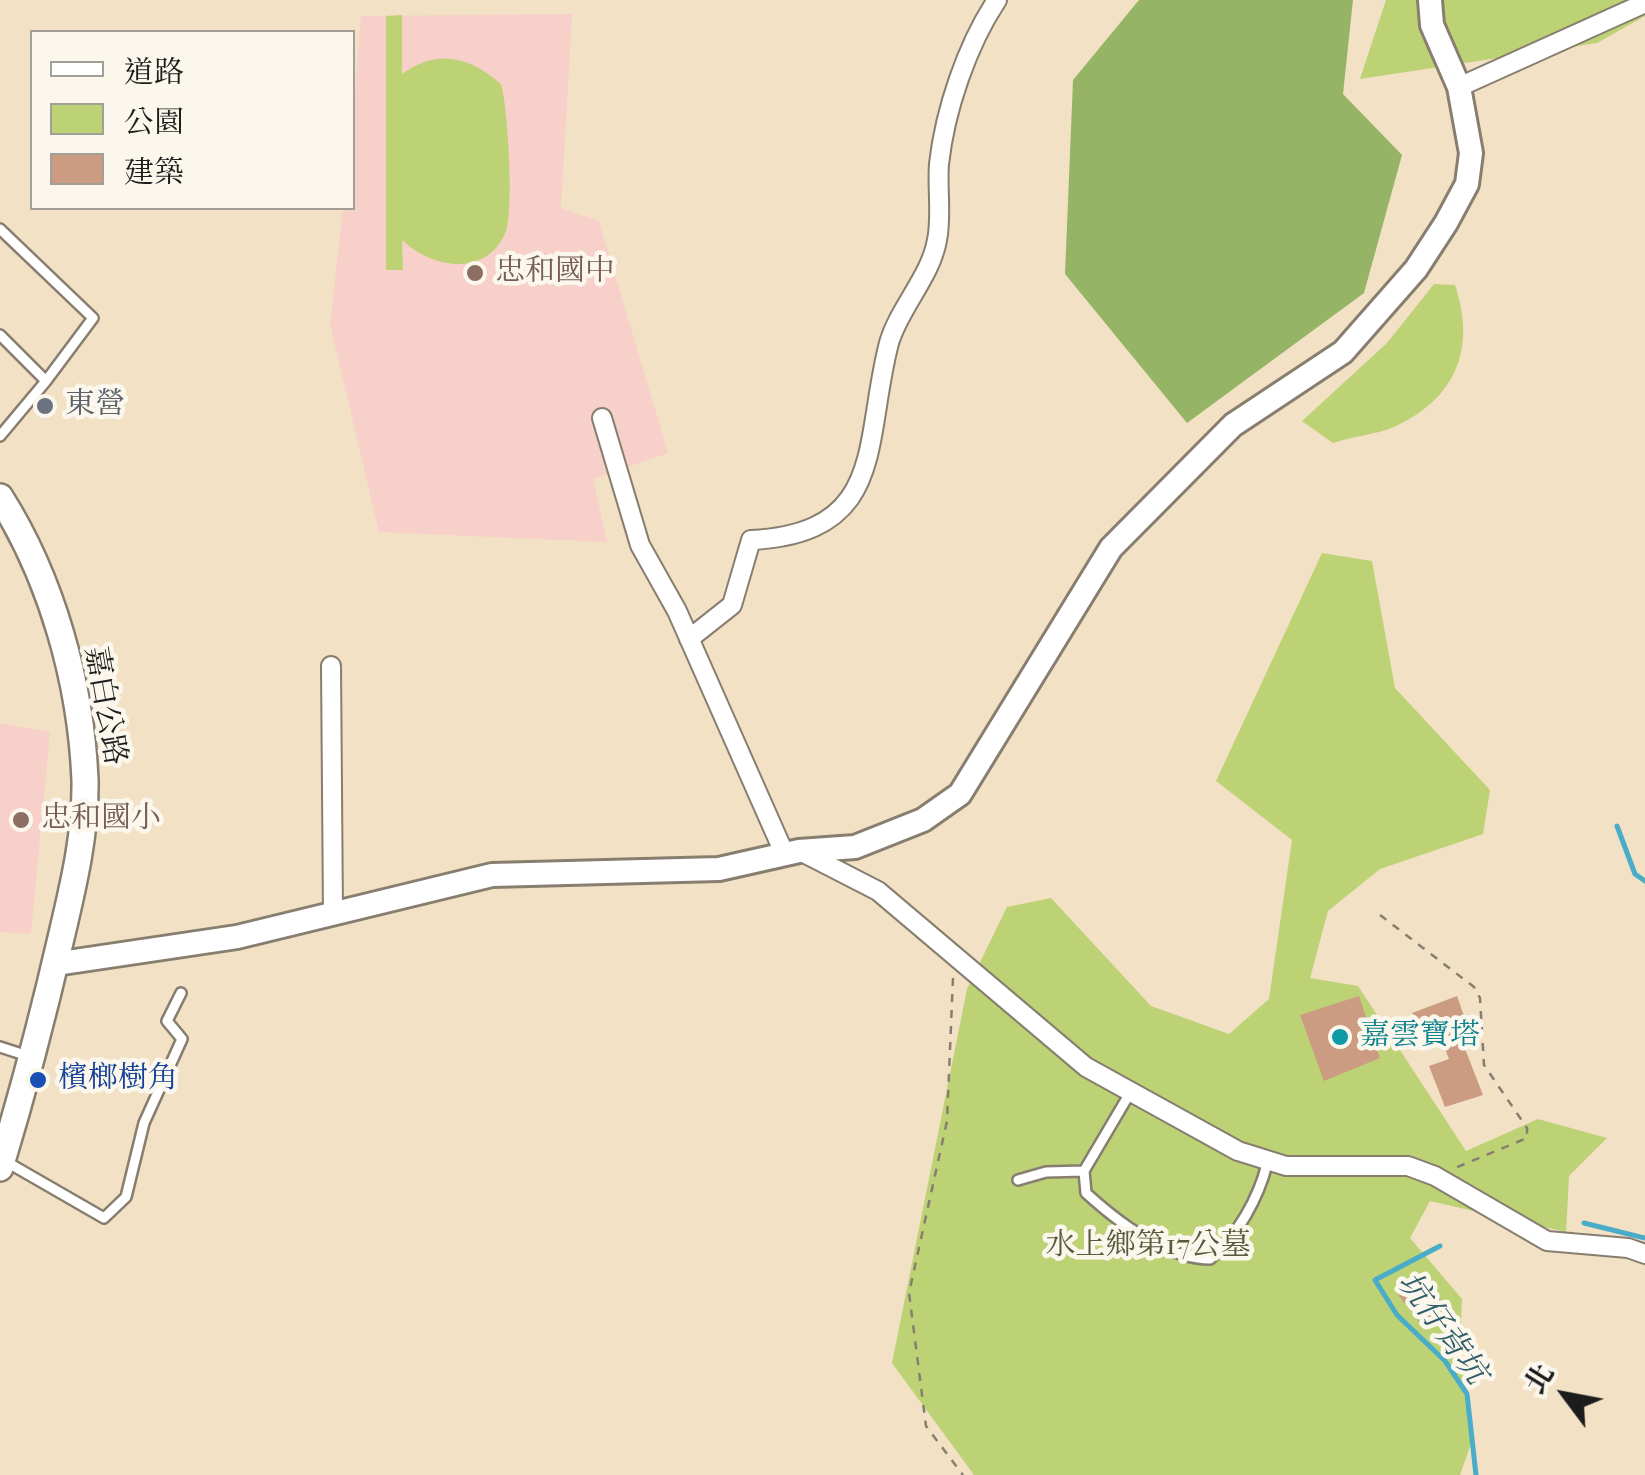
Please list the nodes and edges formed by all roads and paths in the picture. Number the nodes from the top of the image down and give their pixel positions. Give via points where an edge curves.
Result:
1 (996, 0) edge
2 (1430, 0) edge
3 (1645, 4) edge
4 (1459, 87) junction
5 (0, 229) edge
6 (0, 334) edge
7 (46, 381) junction
8 (602, 418) dead end
9 (0, 436) edge
10 (0, 497) edge
11 (690, 639) junction
12 (331, 666) dead end
13 (792, 853) junction
14 (333, 913) junction
15 (1380, 915) dead end
16 (954, 957) junction
17 (55, 964) junction
18 (181, 993) dead end
19 (0, 1047) edge
20 (34, 1058) junction
21 (1130, 1093) junction
22 (1, 1164) edge
23 (1267, 1164) junction
24 (1084, 1171) junction
25 (1435, 1176) junction
26 (1018, 1180) dead end
27 (1645, 1254) edge
28 (963, 1475) edge

1 - 11 street via 980,24 945,128 937,242 890,338 863,479 818,529 751,540 732,606
2 - 4 street via 1432,25
3 - 4 street
4 - 13 street via 1471,153 1467,184 1446,223 1344,352 1233,425 1111,548 960,794 923,820 856,847
5 - 7 lane via 93,318
6 - 7 lane
7 - 9 lane
8 - 11 street via 640,545
10 - 17 main road, 嘉白公路 via 32,552 50,602 81,734 85,783 78,861
11 - 13 street
12 - 14 street
13 - 14 street via 719,869 492,874
13 - 16 street via 878,891
14 - 17 street via 237,937
15 - 25 path via 1474,986 1484,1064 1527,1128 1528,1138
16 - 21 street via 1086,1067
16 - 28 path via 947,1121 909,1293 926,1426
17 - 20 main road, 嘉白公路
18 - 22 lane via 167,1021 182,1039 144,1123 126,1197 104,1218
19 - 20 lane
20 - 22 main road, 嘉白公路
21 - 23 street
21 - 24 lane
23 - 24 lane via 1262,1185 1225,1247 1210,1259 1184,1259 1106,1212 1086,1193
23 - 25 street via 1408,1166
24 - 26 lane
25 - 27 street via 1547,1242

